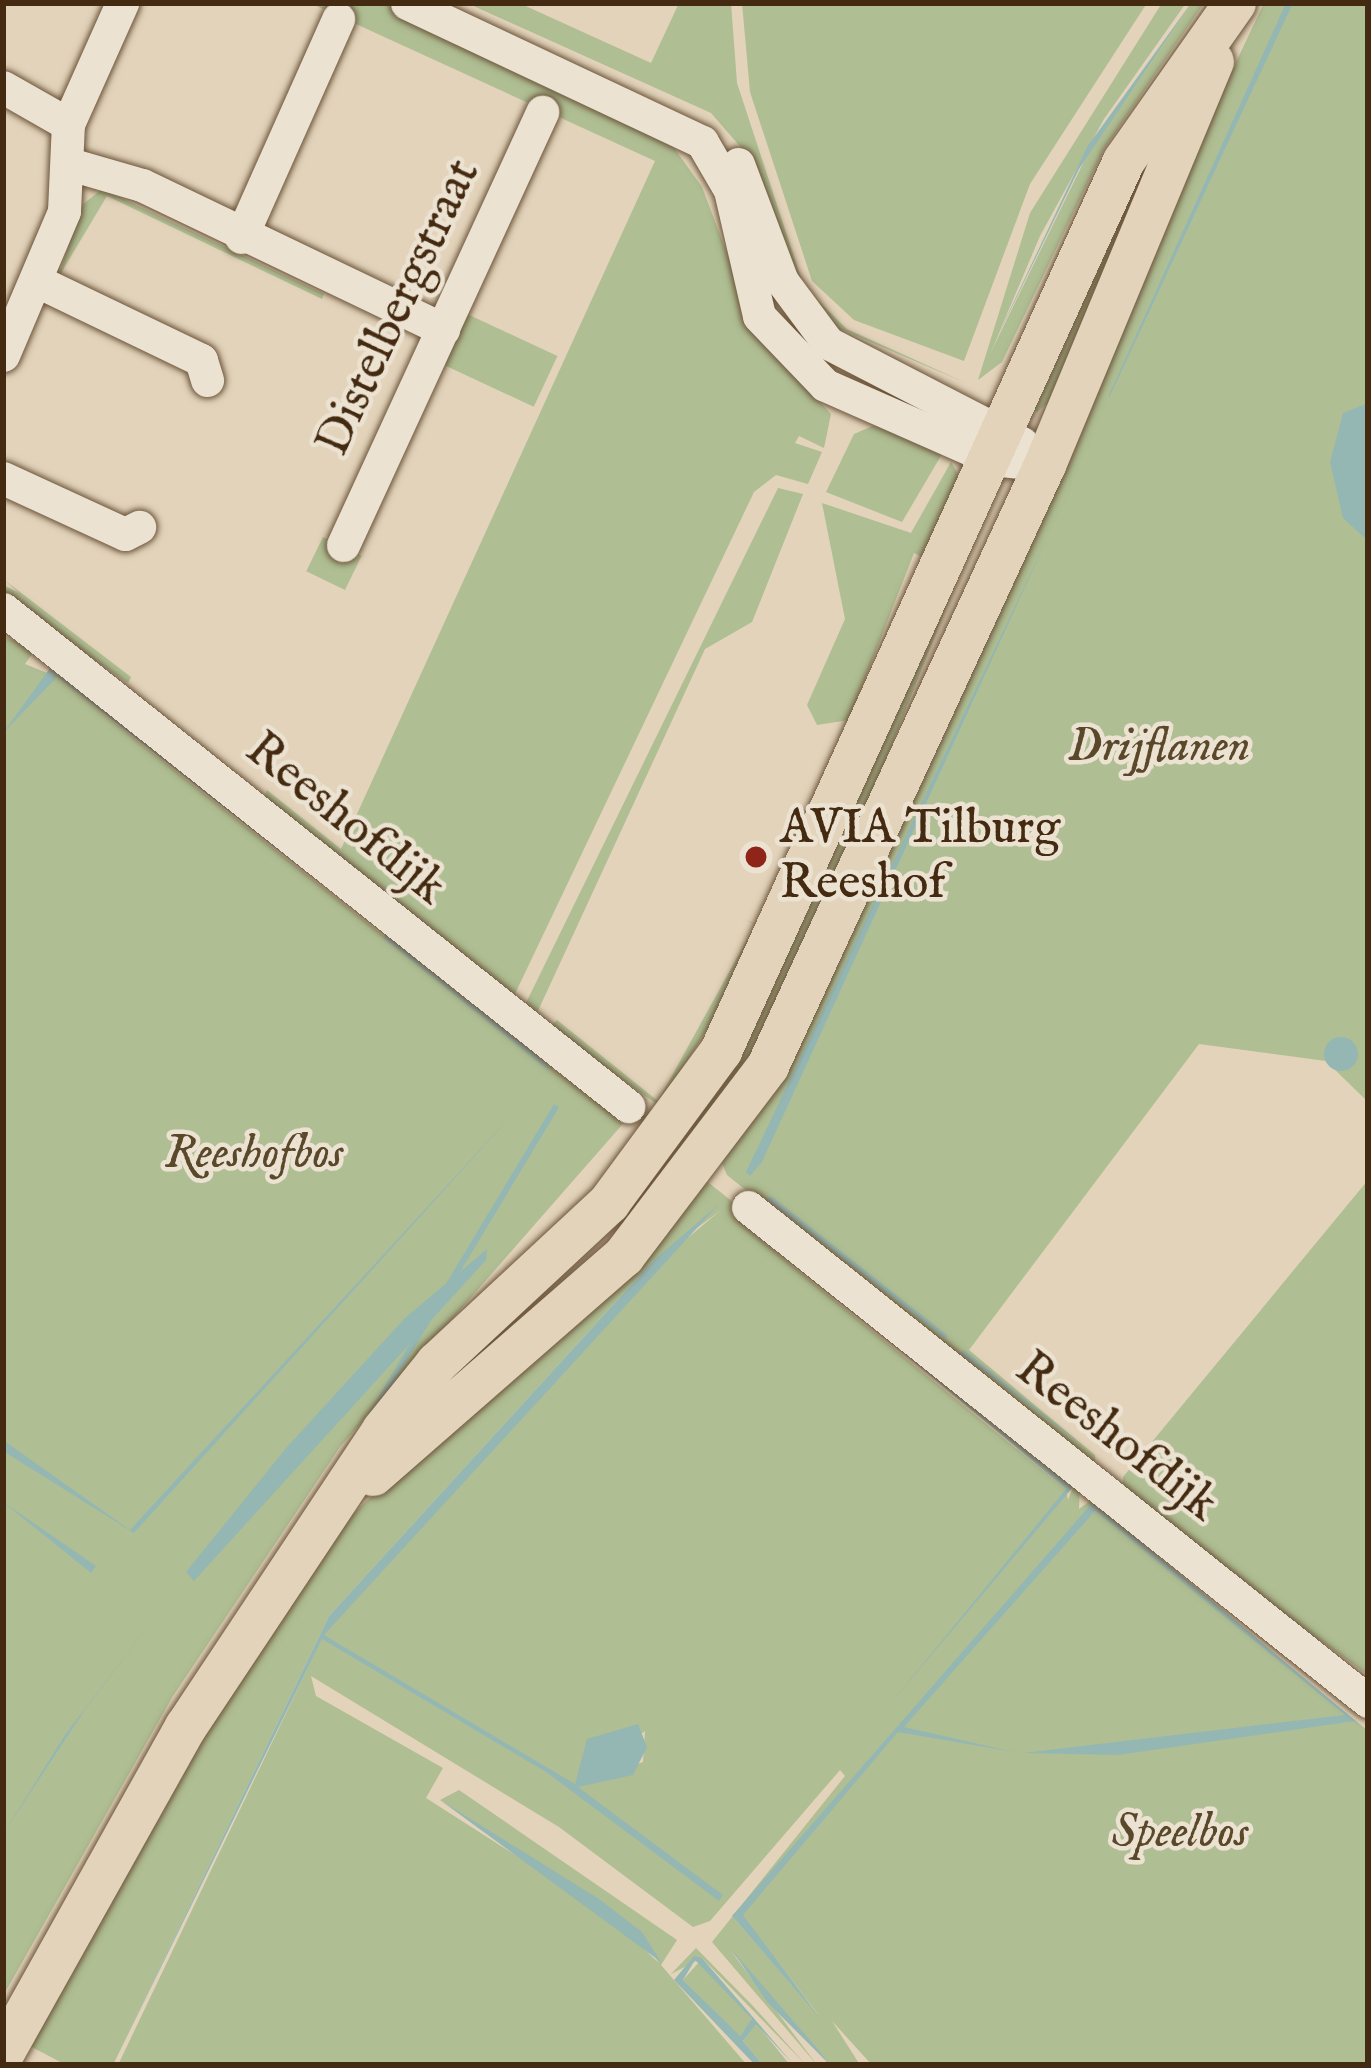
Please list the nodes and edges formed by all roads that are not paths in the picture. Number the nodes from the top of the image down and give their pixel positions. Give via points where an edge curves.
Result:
1 (122, 3) edge
2 (407, 3) edge
3 (452, 3) edge
4 (1235, 3) edge
5 (338, 19) dead end
6 (1215, 45) junction
7 (3, 87) edge
8 (542, 112) dead end
9 (68, 124) junction
10 (73, 164) junction
11 (241, 237) junction
12 (38, 281) junction
13 (442, 329) junction
14 (3, 355) edge
15 (207, 380) dead end
16 (1000, 444) junction
17 (1045, 466) junction
18 (3, 478) edge
19 (139, 527) dead end
20 (343, 545) dead end
21 (947, 556) junction
22 (993, 580) junction
23 (3, 609) edge
24 (628, 1106) dead end
25 (748, 1207) dead end
26 (340, 1503) junction
27 (1368, 1701) edge
28 (5, 2049) edge

1 - 9 street
2 - 16 street via 702,142 730,190 759,316 798,364
3 - 16 street via 698,116 730,148 782,280 828,343
4 - 6 main road
5 - 11 street
6 - 16 main road via 1124,161
6 - 17 main road via 1209,88
7 - 9 street
8 - 13 street, Distelbergstraat
9 - 10 street
10 - 11 street via 142,185
10 - 12 street
11 - 13 street
12 - 14 street
12 - 15 street via 201,360
13 - 20 street, Distelbergstraat
16 - 17 street
16 - 21 main road
17 - 22 main road
18 - 19 street via 125,534
21 - 22 main road
21 - 26 main road via 689,1101 609,1202 437,1363
22 - 26 main road via 793,1018 702,1167 567,1310
23 - 24 street, Reeshofdijk
25 - 27 street, Reeshofdijk
26 - 28 main road via 186,1726

